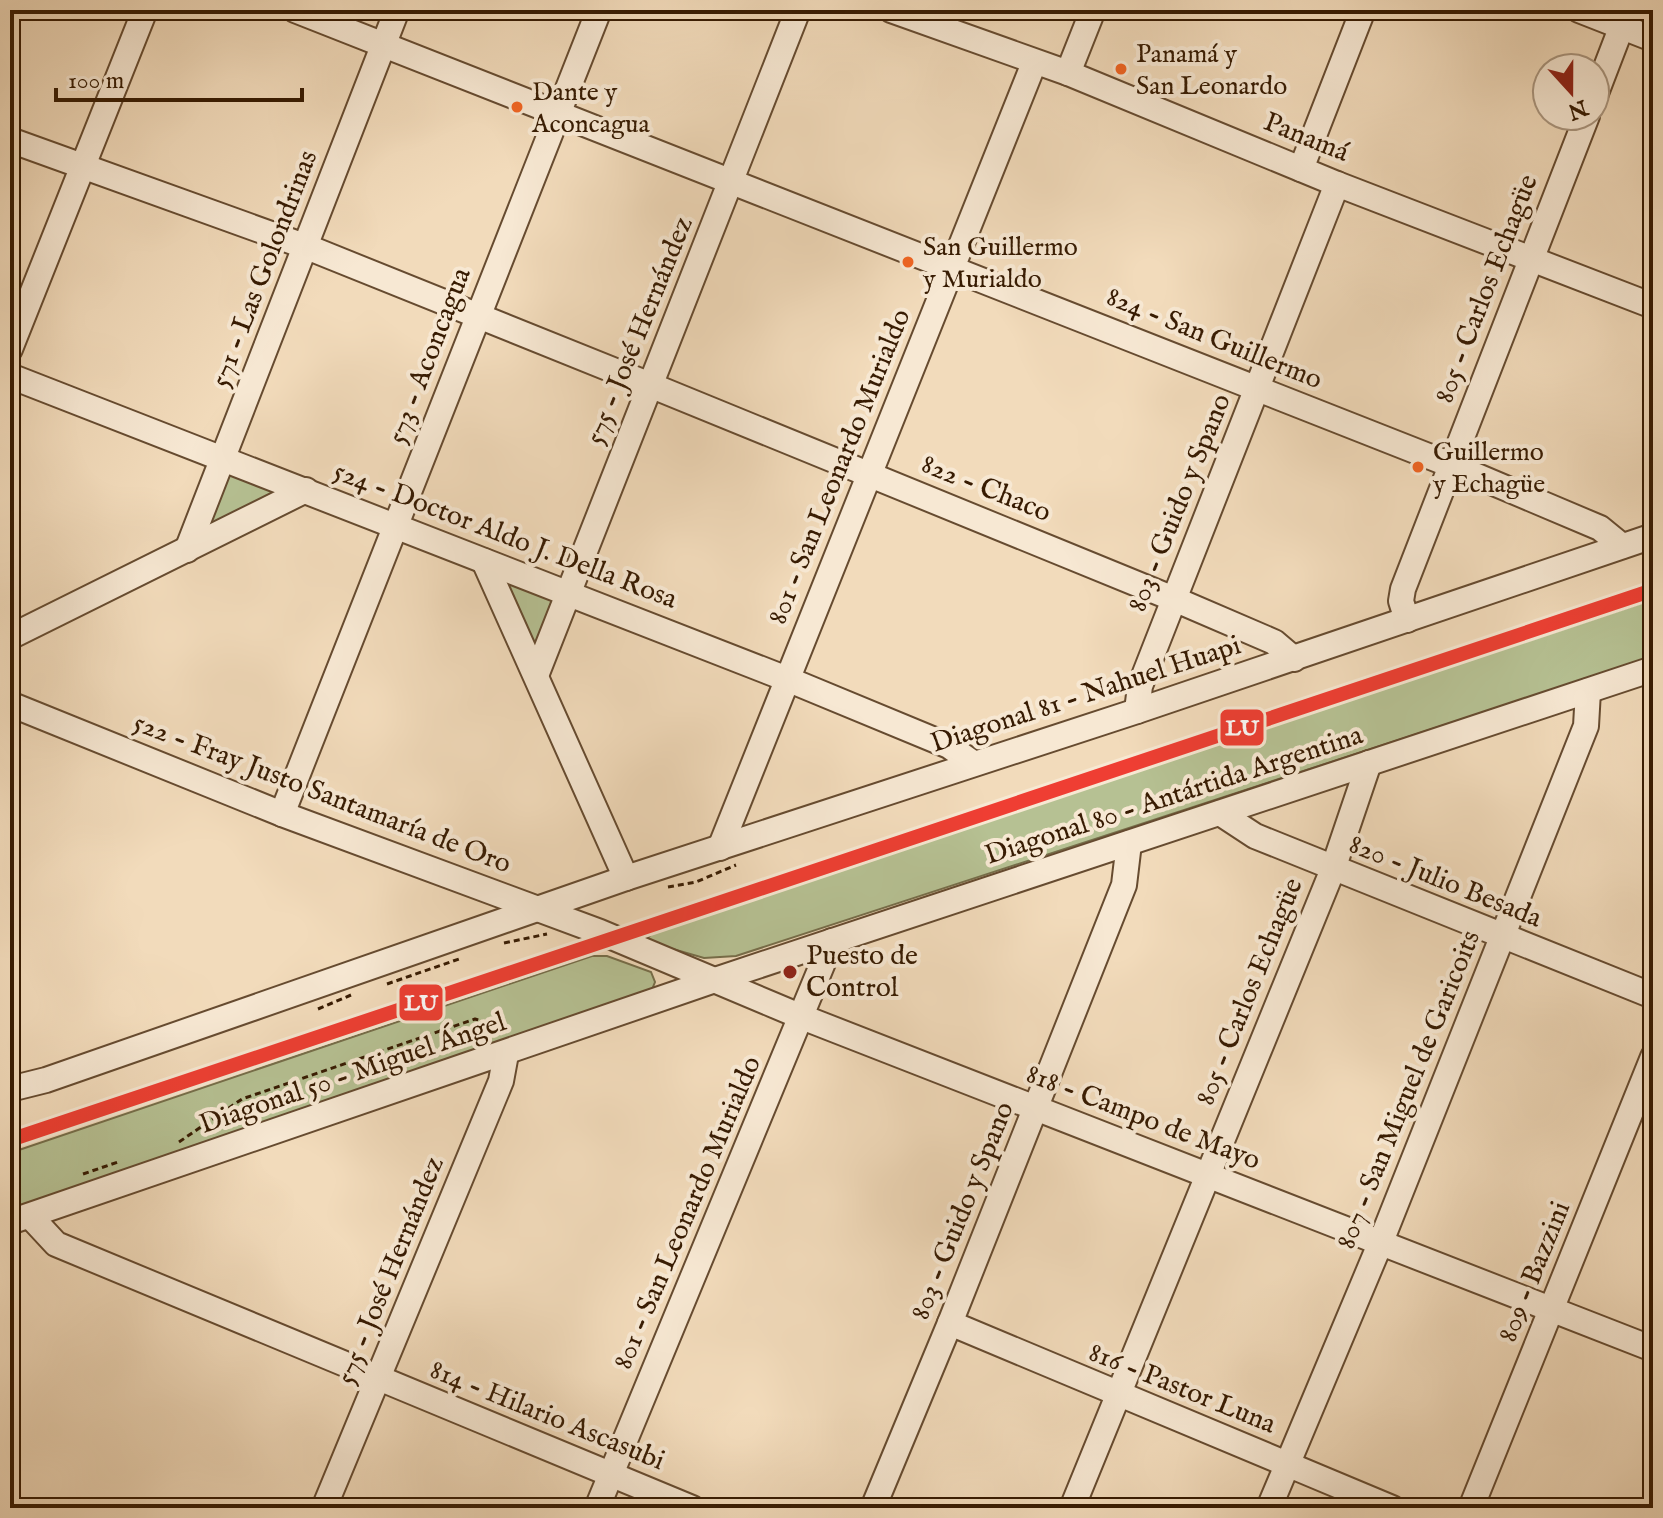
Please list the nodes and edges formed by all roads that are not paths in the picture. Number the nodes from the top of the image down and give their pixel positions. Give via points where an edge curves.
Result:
1 (145, 10) edge
2 (295, 10) edge
3 (397, 10) edge
4 (599, 10) edge
5 (798, 10) edge
6 (891, 10) edge
7 (1093, 10) edge
8 (1363, 10) edge
9 (1579, 10) edge
10 (1625, 18) edge
11 (1653, 39) edge
12 (384, 44) junction
13 (1611, 54) edge
14 (1034, 63) junction
15 (1068, 73) junction
16 (558, 116) junction
17 (1581, 132) edge
18 (10, 140) edge
19 (82, 167) junction
20 (1301, 169) junction
21 (731, 182) junction
22 (1337, 184) junction
23 (307, 247) junction
24 (1531, 258) junction
25 (952, 268) junction
26 (1653, 306) edge
27 (477, 317) junction
28 (10, 349) edge
29 (10, 376) edge
30 (650, 385) junction
31 (1258, 389) junction
32 (224, 458) junction
33 (1451, 465) junction
34 (870, 474) junction
35 (306, 490) junction
36 (396, 527) junction
37 (1653, 536) edge
38 (1622, 546) junction
39 (187, 550) junction
40 (484, 561) junction
41 (568, 594) junction
42 (1174, 599) junction
43 (1407, 620) junction
44 (10, 637) edge
45 (1294, 659) junction
46 (1653, 669) edge
47 (537, 673) junction
48 (787, 679) junction
49 (1588, 691) junction
50 (10, 704) edge
51 (1137, 711) junction
52 (973, 763) junction
53 (1369, 763) junction
54 (1220, 813) junction
55 (282, 814) junction
56 (1129, 843) junction
57 (720, 848) junction
58 (1333, 869) junction
59 (626, 878) junction
60 (537, 909) junction
61 (613, 938) joint
62 (1503, 938) junction
63 (832, 941) junction
64 (715, 980) junction
65 (1653, 996) edge
66 (802, 1017) junction
67 (509, 1044) junction
68 (1653, 1057) edge
69 (10, 1089) edge
70 (1036, 1108) junction
71 (1207, 1175) junction
72 (20, 1219) edge
73 (1380, 1244) junction
74 (1553, 1309) junction
75 (950, 1323) junction
76 (1653, 1349) edge
77 (379, 1379) junction
78 (1119, 1396) junction
79 (1287, 1465) junction
80 (612, 1474) junction
81 (324, 1508) edge
82 (597, 1508) edge
83 (692, 1508) edge
84 (873, 1508) edge
85 (1072, 1508) edge
86 (1269, 1508) edge
87 (1392, 1508) edge
88 (1471, 1508) edge

1 - 19 street
2 - 12 street, 824 - San Guillermo
3 - 12 street, 571 - Las Golondrinas
4 - 16 street, 573 - Aconcagua
5 - 21 street, 575 - José Hernández
6 - 14 street, Panamá
7 - 15 street
8 - 20 street
9 - 10 street
10 - 11 street
10 - 13 street
12 - 16 street, 824 - San Guillermo
12 - 23 street, 571 - Las Golondrinas
14 - 15 street, Panamá
14 - 25 street, 801 - San Leonardo Murialdo
15 - 20 street, Panamá
16 - 21 street, 824 - San Guillermo
16 - 27 street, 573 - Aconcagua
17 - 24 street, 805 - Carlos Echagüe
18 - 19 street, 822 - Chaco
19 - 23 street, 822 - Chaco
19 - 28 street
20 - 22 street, Panamá
21 - 25 street, 824 - San Guillermo
21 - 30 street, 575 - José Hernández
22 - 24 street, Panamá
22 - 31 street, 803 - Guido y Spano
23 - 27 street, 822 - Chaco
23 - 32 street, 571 - Las Golondrinas
24 - 26 street, Panamá
24 - 33 street, 805 - Carlos Echagüe
25 - 31 street, 824 - San Guillermo
25 - 34 street, 801 - San Leonardo Murialdo
27 - 30 street, 822 - Chaco
27 - 36 street, 573 - Aconcagua
29 - 32 street, 524 - Doctor Aldo J. Della Rosa
30 - 34 street, 822 - Chaco
30 - 41 street, 575 - José Hernández
31 - 33 street, 824 - San Guillermo
31 - 42 street, 803 - Guido y Spano
32 - 35 street, 524 - Doctor Aldo J. Della Rosa
32 - 39 street, 571 - Las Golondrinas
33 - 38 street, 824 - San Guillermo via 1600,528
33 - 43 street, 805 - Carlos Echagüe via 1403,589
34 - 42 street, 822 - Chaco
34 - 48 street, 801 - San Leonardo Murialdo
35 - 36 street, 524 - Doctor Aldo J. Della Rosa
35 - 39 street
36 - 40 street, 524 - Doctor Aldo J. Della Rosa
36 - 55 street, 573 - Aconcagua
37 - 38 street, Diagonal 81 - Nahuel Huapi
38 - 43 street, Diagonal 81 - Nahuel Huapi
39 - 44 street
40 - 41 street, 524 - Doctor Aldo J. Della Rosa
40 - 47 street
41 - 47 street, 575 - José Hernández
41 - 48 street, 524 - Doctor Aldo J. Della Rosa
42 - 45 street, 822 - Chaco via 1274,642
42 - 51 street, 803 - Guido y Spano via 1140,686
43 - 45 street, Diagonal 81 - Nahuel Huapi
45 - 51 street, Diagonal 81 - Nahuel Huapi
46 - 49 street, Diagonal 80 - Antártida Argentina
47 - 59 street
48 - 52 street, 524 - Doctor Aldo J. Della Rosa via 949,746
48 - 57 street, 801 - San Leonardo Murialdo
49 - 53 street, Diagonal 80 - Antártida Argentina
49 - 62 street, 807 - San Miguel de Garicoits via 1586,726
50 - 55 street, 522 - Fray Justo Santamaría de Oro
51 - 52 street, Diagonal 81 - Nahuel Huapi
52 - 57 street, Diagonal 81 - Nahuel Huapi
53 - 54 street, Diagonal 80 - Antártida Argentina
53 - 58 street, 805 - Carlos Echagüe
54 - 56 street, Diagonal 80 - Antártida Argentina
54 - 58 street, 820 - Julio Besada via 1255,836
55 - 60 street, 522 - Fray Justo Santamaría de Oro
56 - 63 street, Diagonal 80 - Antártida Argentina
56 - 70 street, 803 - Guido y Spano via 1124,885
57 - 59 street, Diagonal 81 - Nahuel Huapi
58 - 62 street, 820 - Julio Besada
58 - 71 street, 805 - Carlos Echagüe
59 - 60 street, Diagonal 81 - Nahuel Huapi
60 - 61 street, 522 - Fray Justo Santamaría de Oro
60 - 69 street, Diagonal 81 - Nahuel Huapi
61 - 64 street, 818 - Campo de Mayo
62 - 65 street, 820 - Julio Besada
62 - 73 street, 807 - San Miguel de Garicoits
63 - 64 street, Diagonal 80 - Antártida Argentina
63 - 66 street, 801 - San Leonardo Murialdo
64 - 66 street, 818 - Campo de Mayo
64 - 67 street, Diagonal 50 - Miguel Ángel
66 - 70 street, 818 - Campo de Mayo
66 - 80 street, 801 - San Leonardo Murialdo
67 - 72 street, Diagonal 50 - Miguel Ángel
67 - 77 street, 575 - José Hernández via 501,1081
68 - 74 street, 809 - Bazzini
70 - 71 street, 818 - Campo de Mayo
70 - 75 street, 803 - Guido y Spano
71 - 73 street, 818 - Campo de Mayo
71 - 78 street, 805 - Carlos Echagüe
72 - 77 street, 814 - Hilario Ascasubi via 56,1244
73 - 74 street, 818 - Campo de Mayo
73 - 79 street, 807 - San Miguel de Garicoits
74 - 76 street, 818 - Campo de Mayo
74 - 88 street, 809 - Bazzini
75 - 78 street, 816 - Pastor Luna
75 - 84 street, 803 - Guido y Spano
77 - 80 street, 814 - Hilario Ascasubi
77 - 81 street, 575 - José Hernández
78 - 79 street, 816 - Pastor Luna
78 - 85 street, 805 - Carlos Echagüe
79 - 86 street, 807 - San Miguel de Garicoits
79 - 87 street, 816 - Pastor Luna
80 - 82 street, 801 - San Leonardo Murialdo
80 - 83 street, 814 - Hilario Ascasubi

